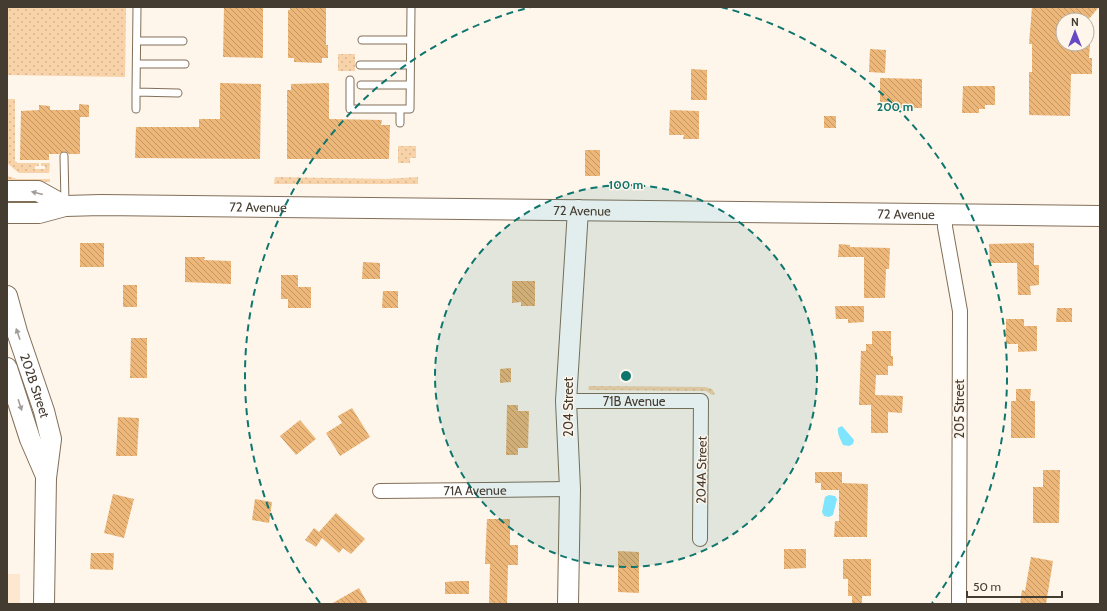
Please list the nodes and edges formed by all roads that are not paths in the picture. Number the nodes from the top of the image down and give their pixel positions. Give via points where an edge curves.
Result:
1 (137, 7) edge
2 (410, 7) edge
3 (362, 40) dead end
4 (410, 40) junction
5 (137, 41) junction
6 (183, 41) dead end
7 (137, 64) junction
8 (185, 64) dead end
9 (360, 65) dead end
10 (410, 65) junction
11 (350, 80) dead end
12 (361, 85) dead end
13 (410, 85) junction
14 (136, 92) junction
15 (178, 94) dead end
16 (136, 109) dead end
17 (400, 109) junction
18 (400, 123) dead end
19 (64, 156) dead end
20 (7, 191) edge
21 (65, 206) junction
22 (578, 210) junction
23 (7, 213) edge
24 (945, 214) junction
25 (1100, 216) edge
26 (7, 296) edge
27 (7, 368) edge
28 (566, 401) junction
29 (702, 401) joint
30 (46, 478) junction
31 (570, 489) junction
32 (380, 491) dead end
33 (700, 539) dead end
34 (44, 604) edge
35 (568, 604) edge
36 (959, 604) edge

1 - 5 lane
2 - 4 lane
3 - 4 lane
4 - 10 lane
5 - 6 lane
5 - 7 lane
7 - 8 lane
7 - 14 lane
9 - 10 lane
10 - 13 lane
11 - 17 lane via 350,109
12 - 13 lane
13 - 17 lane via 410,109
14 - 15 lane
14 - 16 lane
17 - 18 lane
19 - 21 lane
21 -> 20 main road, 72 Avenue via 38,191
21 - 22 main road, 72 Avenue
21 - 23 main road, 72 Avenue via 39,213
22 - 24 main road, 72 Avenue
22 - 28 main road, 204 Street
24 - 25 main road, 72 Avenue
24 - 36 street, 205 Street via 960,311
30 -> 26 main road, 202B Street via 50,439 47,424
27 -> 30 main road, 202B Street via 30,439
28 - 29 street, 71B Avenue
28 - 31 main road, 204 Street
29 - 33 street, 204A Street
30 - 34 main road, 202B Street
31 - 32 street, 71A Avenue
31 - 35 main road, 204 Street

